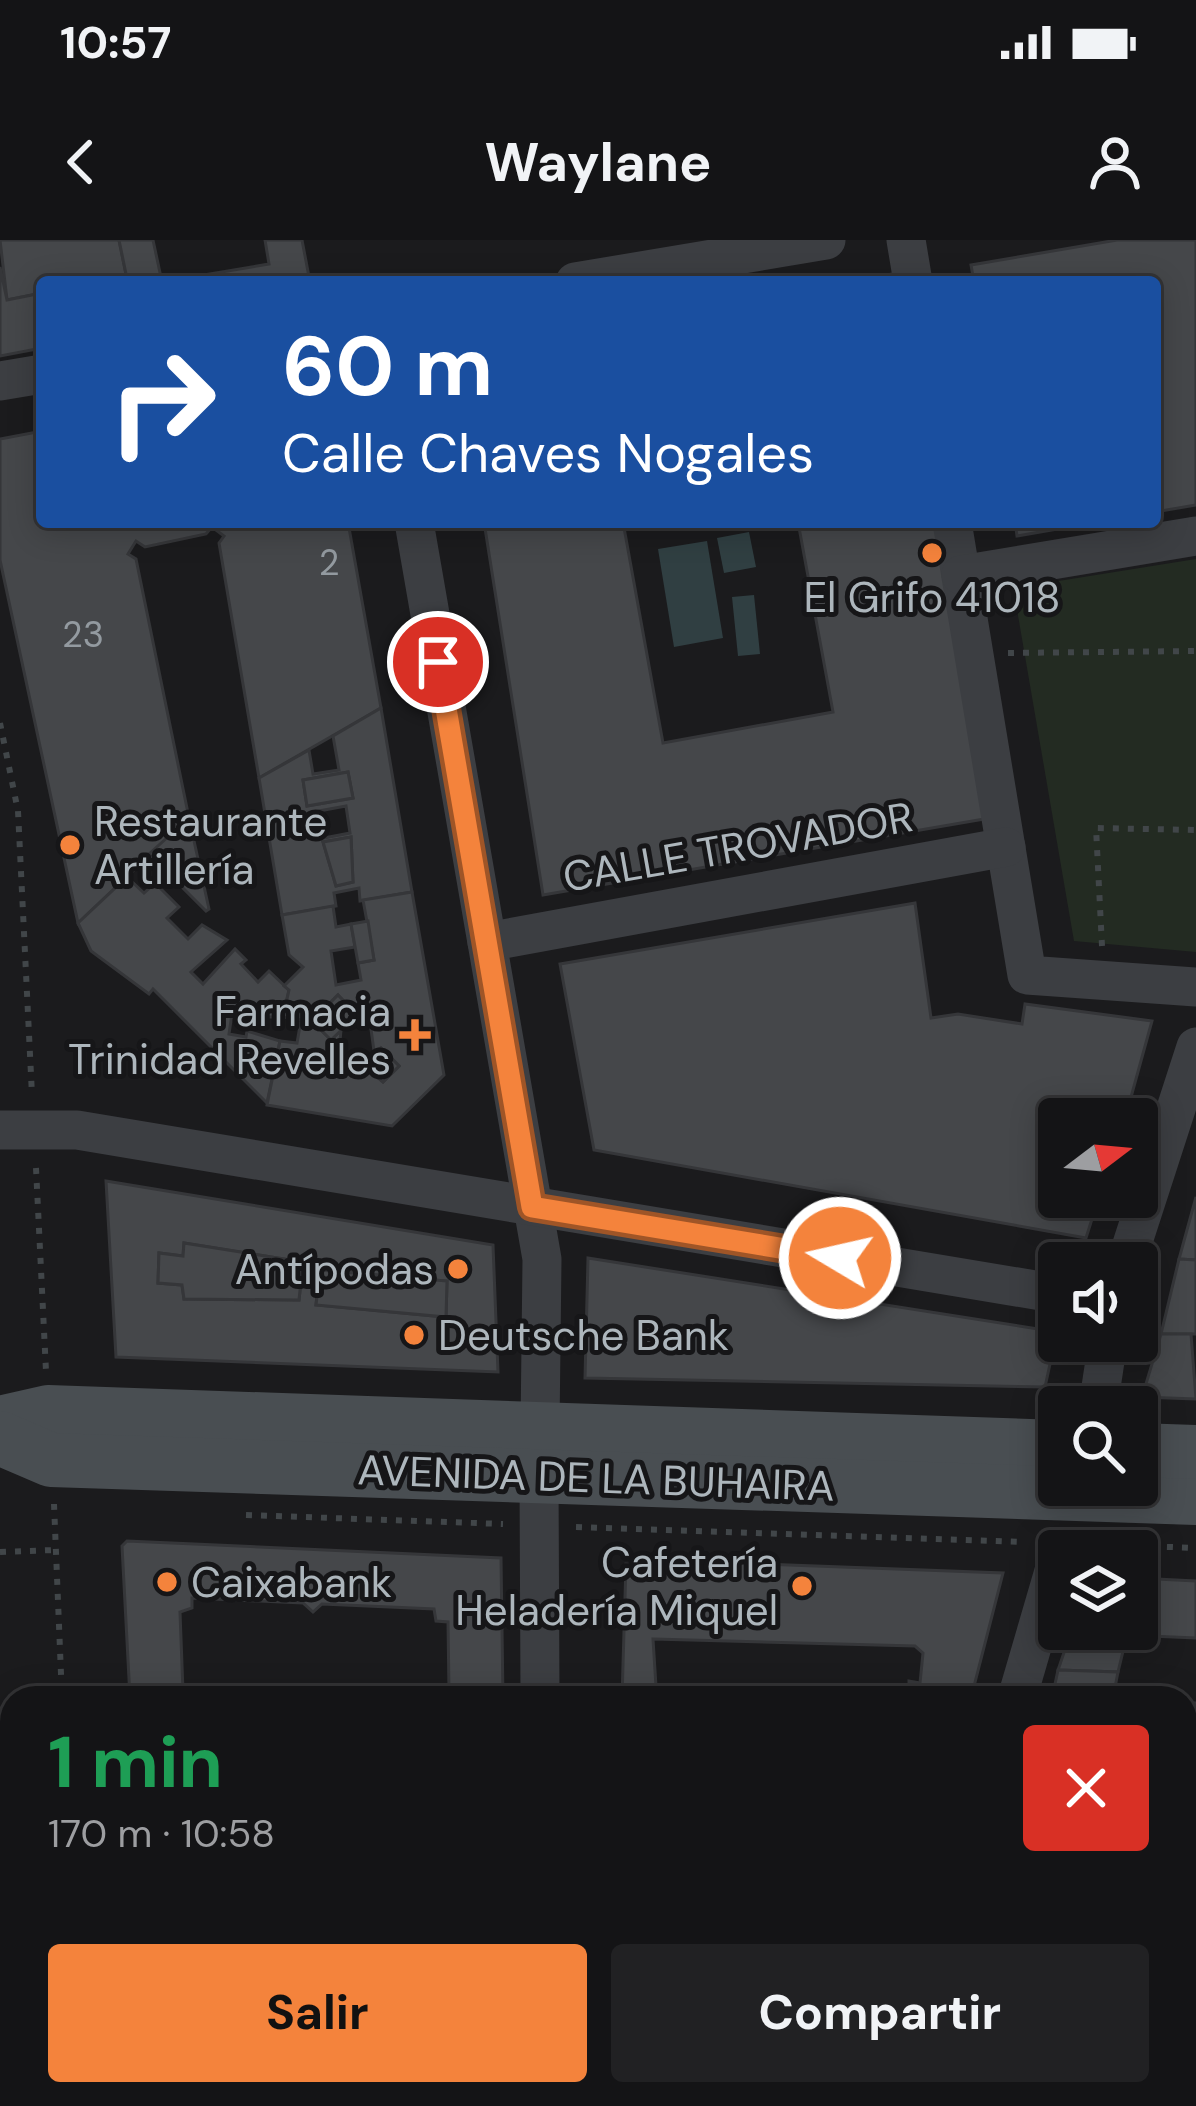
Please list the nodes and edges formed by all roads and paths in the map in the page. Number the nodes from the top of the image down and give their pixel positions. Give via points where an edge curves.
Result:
1 (826, 240) edge
2 (906, 240) edge
3 (611, 276) edge
4 (912, 276) edge
5 (36, 375) edge
6 (0, 382) edge
7 (415, 528) edge
8 (953, 528) edge
9 (1196, 536) edge
10 (961, 575) junction
11 (1196, 651) edge
12 (975, 657) junction
13 (0, 723) edge
14 (1196, 830) edge
15 (1006, 848) junction
16 (487, 942) junction
17 (1102, 980) junction
18 (1196, 987) edge
19 (1196, 1047) edge
20 (32, 1096) dead end
21 (0, 1130) edge
22 (36, 1163) dead end
23 (532, 1207) junction
24 (1133, 1242) edge
25 (1038, 1291) edge
26 (47, 1388) dead end
27 (0, 1423) edge
28 (0, 1438) edge
29 (1158, 1451) edge
30 (1196, 1452) edge
31 (533, 1477) junction
32 (52, 1489) dead end
33 (1196, 1498) edge
34 (55, 1507) junction
35 (73, 1508) dead end
36 (237, 1514) dead end
37 (1061, 1517) edge
38 (559, 1526) dead end
39 (1196, 1549) edge
40 (55, 1550) junction
41 (0, 1552) edge
42 (61, 1686) edge
43 (540, 1686) edge
44 (1020, 1686) edge

1 - 3 street
2 - 4 street
5 - 6 street
7 - 16 street
8 - 10 street
9 - 10 street
10 - 12 street
11 - 12 path
12 - 15 street
13 - 20 path via 18,811
14 - 17 path via 1096,828
15 - 16 street, CALLE TROVADOR
15 - 17 street via 1027,975
16 - 23 street
17 - 18 street
19 - 24 street
21 - 23 street via 77,1130
22 - 26 path
23 - 25 street
23 - 31 street via 542,1259
27 - 31 main road, AVENIDA DE LA BUHAIRA via 49,1412
28 - 31 main road, AVENIDA DE LA BUHAIRA via 51,1460
29 - 30 main road
31 - 36 path
31 - 37 main road, AVENIDA DE LA BUHAIRA
31 - 43 street
32 - 34 path
33 - 37 main road, AVENIDA DE LA BUHAIRA
34 - 35 path
34 - 40 path
37 - 38 path
37 - 39 path
37 - 44 street
40 - 41 path
40 - 42 path

